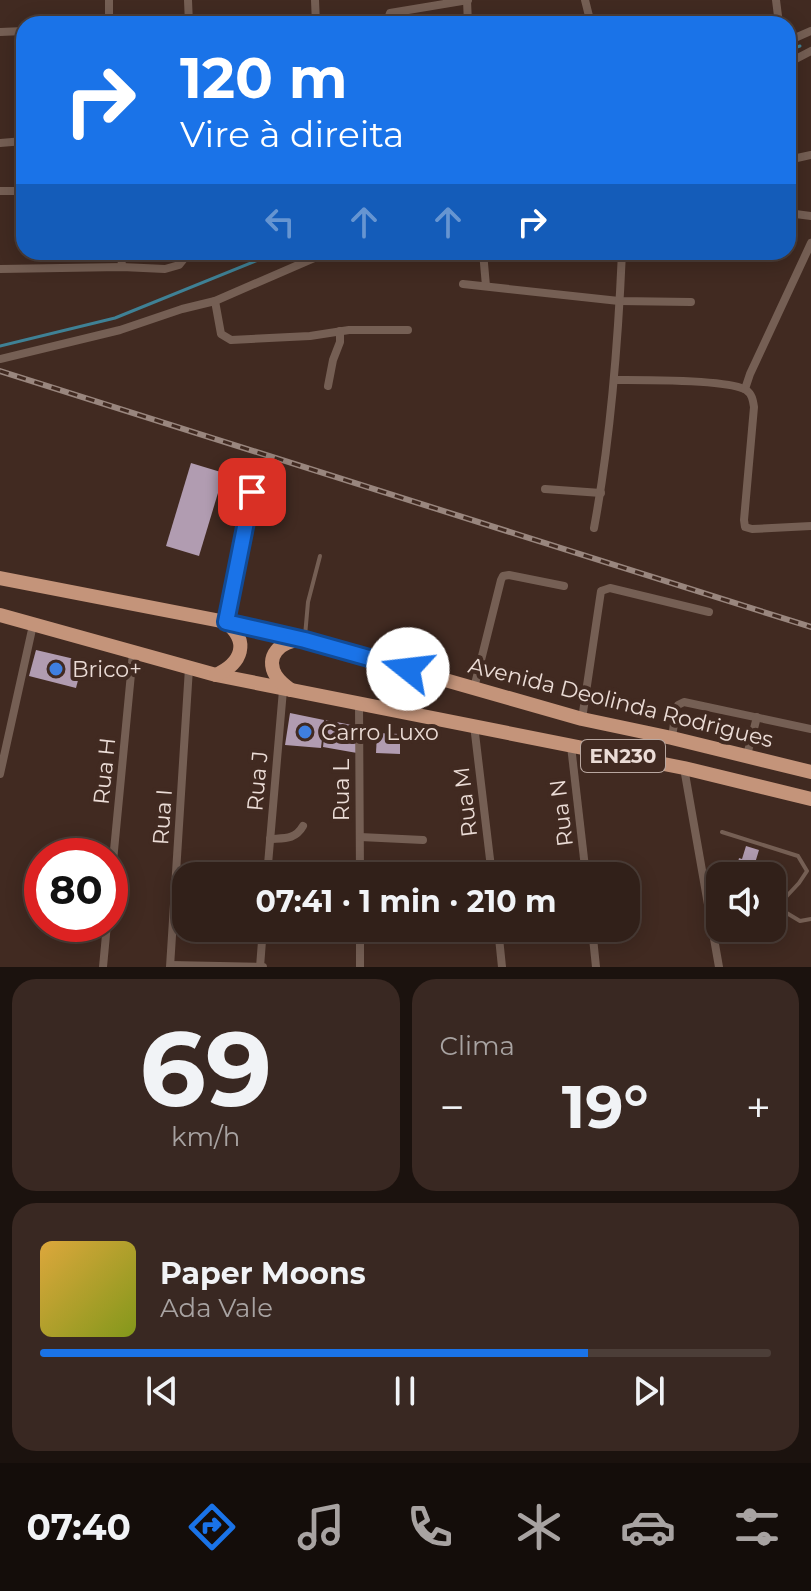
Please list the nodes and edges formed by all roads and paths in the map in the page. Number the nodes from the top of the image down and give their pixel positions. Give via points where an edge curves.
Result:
1 (467, 0) edge
2 (389, 16) edge
3 (811, 243) edge
4 (122, 260) edge
5 (183, 260) edge
6 (310, 260) edge
7 (484, 260) edge
8 (622, 260) edge
9 (122, 267) junction
10 (0, 269) edge
11 (463, 284) dead end
12 (486, 286) junction
13 (215, 301) junction
14 (619, 301) junction
15 (691, 302) dead end
16 (408, 330) dead end
17 (340, 331) junction
18 (0, 359) edge
19 (615, 380) junction
20 (328, 386) dead end
21 (745, 389) junction
22 (545, 489) dead end
23 (252, 492) dead end
24 (601, 493) junction
25 (811, 526) edge
26 (594, 528) dead end
27 (320, 556) dead end
28 (0, 578) edge
29 (564, 586) dead end
30 (709, 612) dead end
31 (0, 615) edge
32 (226, 622) junction
33 (33, 625) junction
34 (305, 640) junction
35 (133, 653) junction
36 (189, 668) junction
37 (216, 675) junction
38 (474, 688) junction
39 (288, 690) junction
40 (359, 704) junction
41 (757, 717) junction
42 (582, 719) junction
43 (474, 725) junction
44 (811, 729) edge
45 (672, 738) junction
46 (571, 746) junction
47 (747, 755) junction
48 (684, 768) junction
49 (811, 772) edge
50 (0, 774) edge
51 (743, 783) junction
52 (811, 799) edge
53 (811, 808) edge
54 (303, 826) dead end
55 (722, 832) dead end
56 (360, 837) junction
57 (115, 838) edge
58 (270, 839) junction
59 (423, 840) dead end
60 (268, 862) edge
61 (360, 862) edge
62 (490, 862) edge
63 (584, 862) edge
64 (811, 919) edge
65 (105, 942) edge
66 (262, 942) edge
67 (360, 942) edge
68 (499, 942) edge
69 (593, 942) edge
70 (170, 966) edge
71 (103, 967) edge
72 (261, 967) edge
73 (360, 967) edge
74 (502, 967) edge
75 (596, 967) edge
76 (719, 967) edge

1 - 2 street
3 - 21 street
4 - 9 street
5 - 9 street via 165,269
6 - 13 street
7 - 12 street
8 - 14 street
9 - 10 street
11 - 12 street
12 - 14 street
13 - 17 street via 221,334 231,340
13 - 18 street
14 - 15 street
14 - 19 street
16 - 17 street
17 - 20 street
19 - 21 street
19 - 24 street
21 - 25 street via 754,407 745,527
22 - 24 street
23 - 32 street
24 - 26 street
27 - 34 lane
28 - 32 highway, Avenida Deolinda Rodrigues / EN230
29 - 38 street via 503,576
30 - 42 street via 610,588 601,591
31 - 33 highway, EN230
32 - 34 highway, Avenida Deolinda Rodrigues / EN230
32 - 37 highway via 240,638 238,658
33 - 35 highway, EN230
33 - 50 street
34 - 38 highway, Avenida Deolinda Rodrigues / EN230
34 - 39 highway via 282,644 273,658 272,668
35 - 36 highway, EN230
35 - 57 street, Rua H
36 - 37 highway, EN230
36 - 70 street, Rua I
37 - 39 highway, EN230
38 - 42 highway, Avenida Deolinda Rodrigues / EN230
39 - 40 highway, EN230
39 - 58 street, Rua J
40 - 43 highway, EN230
40 - 56 street, Rua L
41 - 44 street
41 - 45 street via 684,702 676,709
41 - 47 street
42 - 45 highway, Avenida Deolinda Rodrigues / EN230
43 - 46 highway, EN230
43 - 62 street, Rua M
45 - 47 highway, Avenida Deolinda Rodrigues / EN230
46 - 48 highway, EN230
46 - 63 street, Rua N
47 - 49 highway, Avenida Deolinda Rodrigues / EN230
48 - 51 highway, EN230
48 - 76 street
51 - 52 highway, EN230
51 - 53 highway
54 - 58 street via 291,838
55 - 64 lane via 798,856 807,871 785,898 785,912 800,921
56 - 59 street
56 - 61 street, Rua L
58 - 60 street, Rua J
65 - 71 street
66 - 72 street
67 - 73 street
68 - 74 street
69 - 75 street
70 - 72 street

